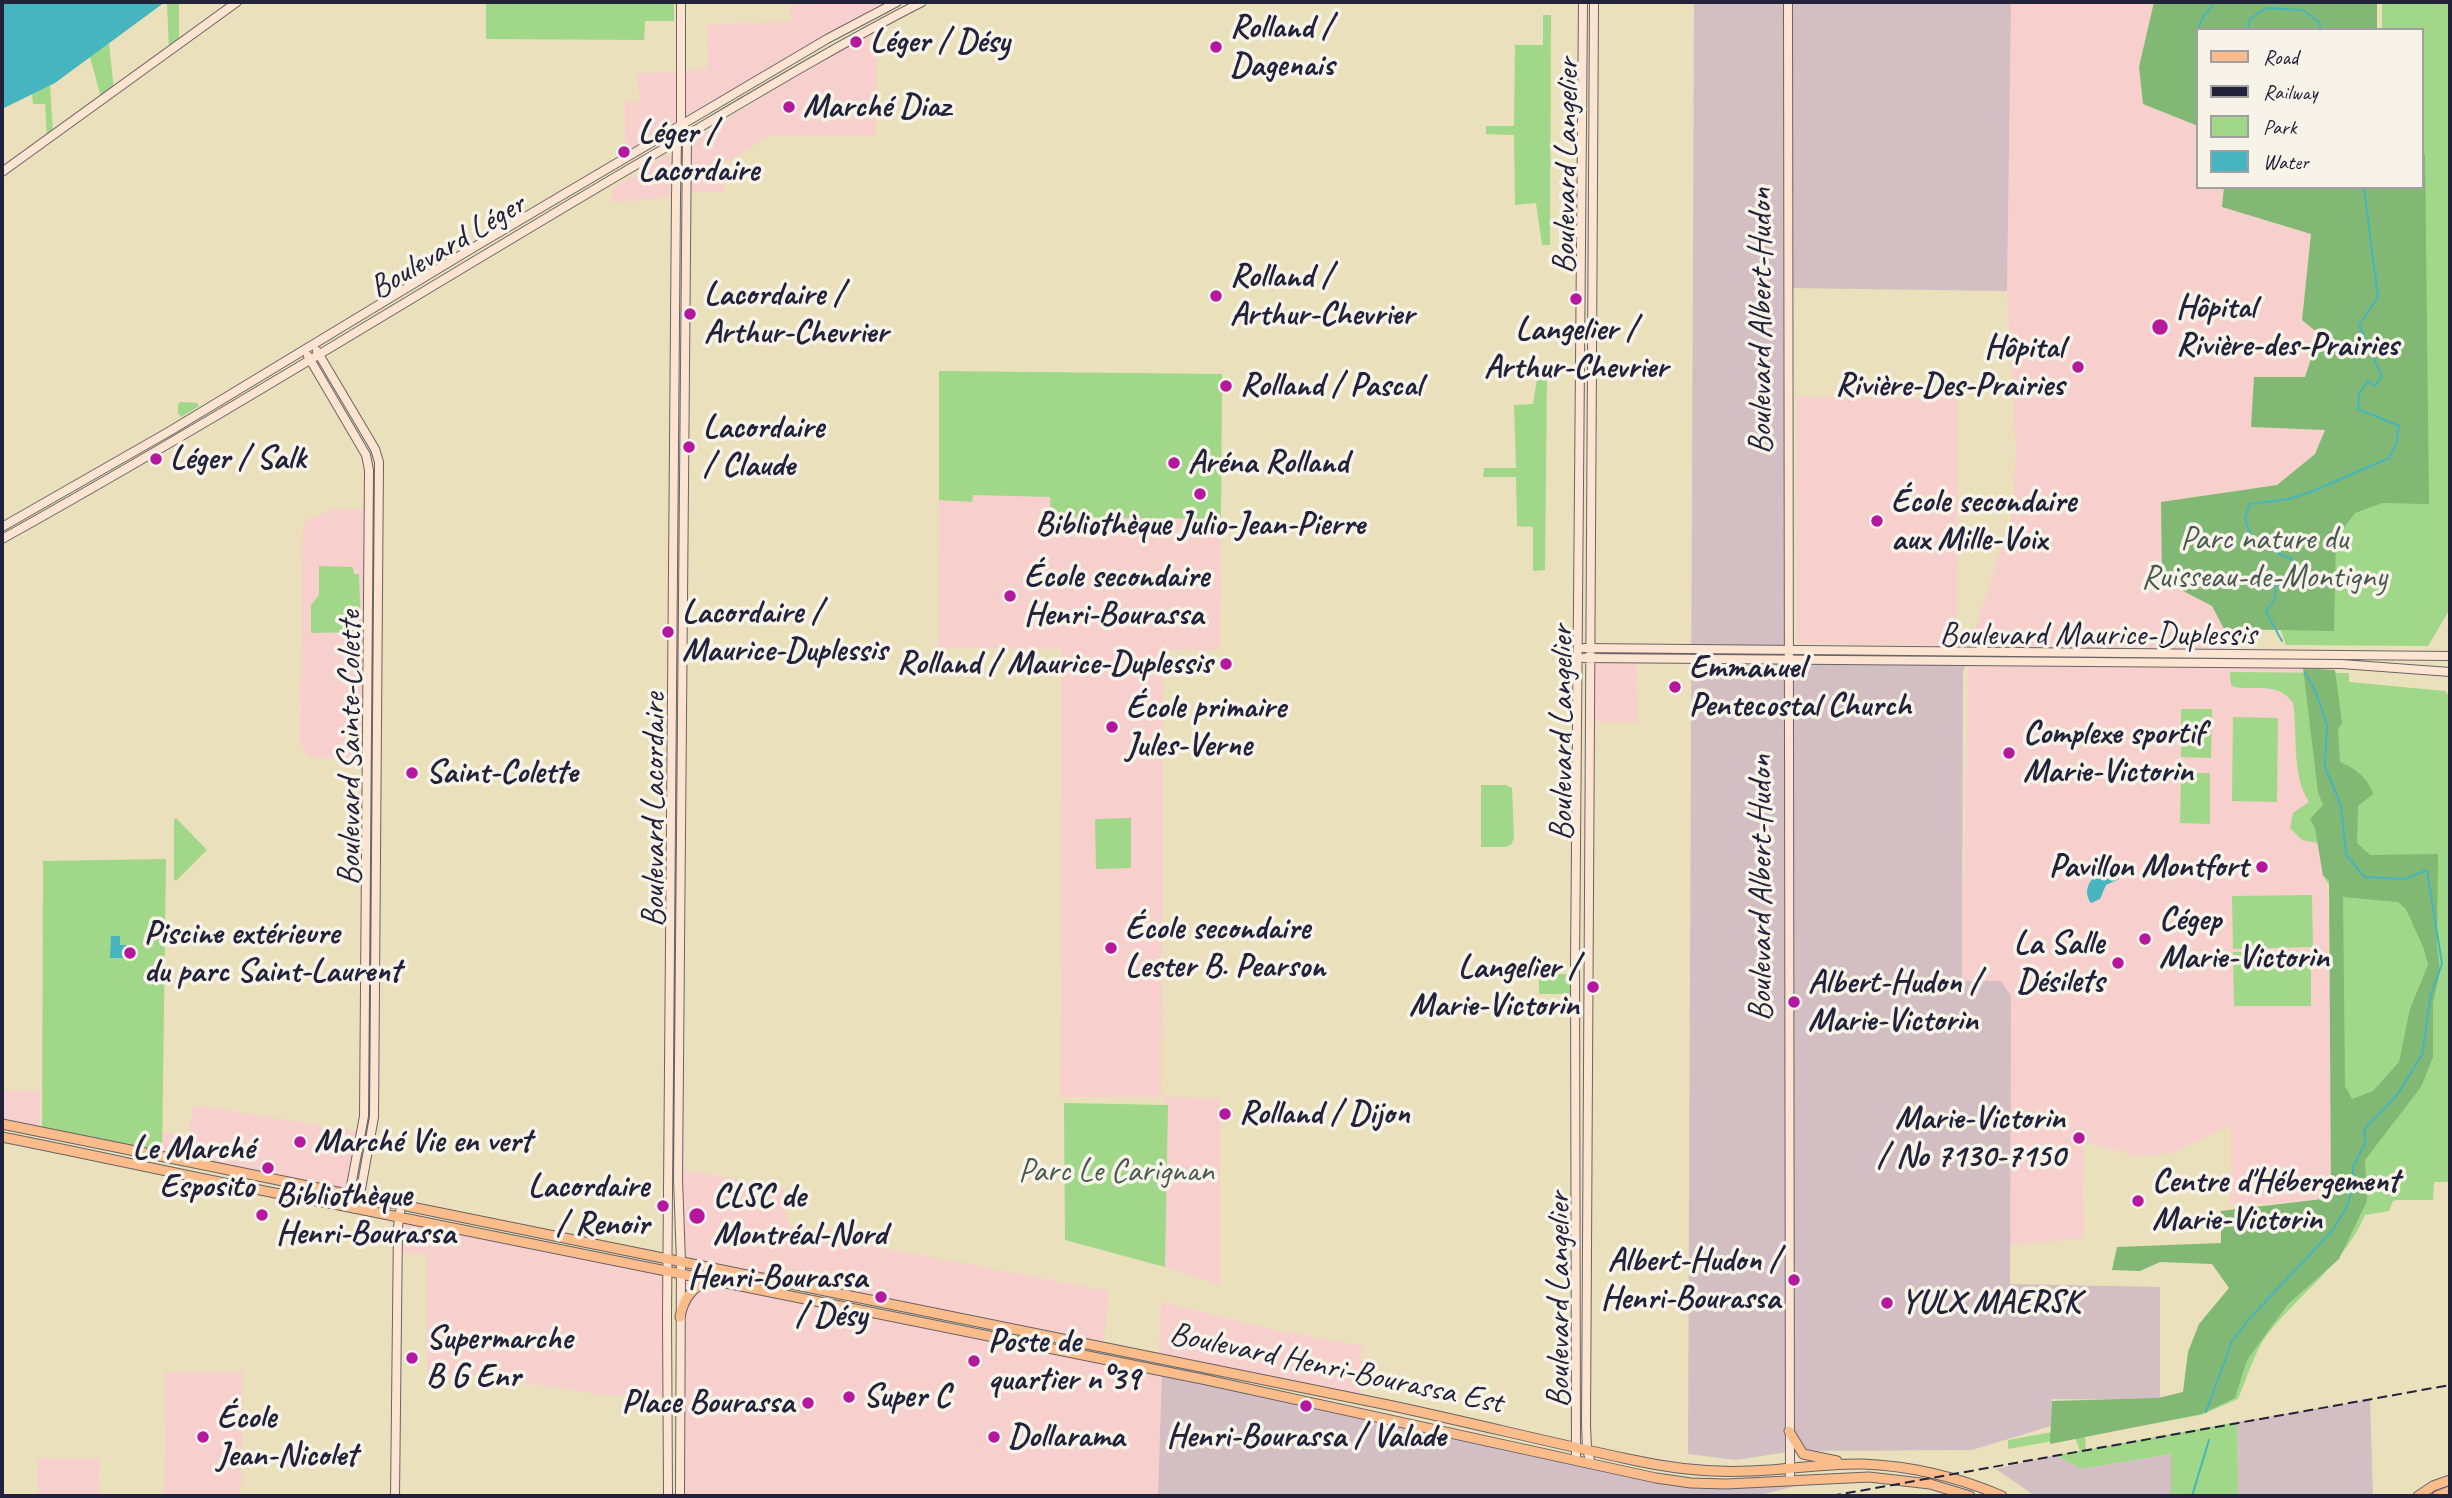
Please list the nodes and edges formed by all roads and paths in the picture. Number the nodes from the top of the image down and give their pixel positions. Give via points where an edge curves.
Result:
1 (237, 2) edge
2 (681, 2) edge
3 (897, 2) edge
4 (922, 2) edge
5 (1583, 2) edge
6 (1594, 2) edge
7 (1788, 2) edge
8 (681, 125) junction
9 (687, 135) junction
10 (677, 141) junction
11 (2, 172) edge
12 (313, 345) junction
13 (304, 350) junction
14 (320, 355) junction
15 (311, 360) junction
16 (2, 527) edge
17 (2, 540) edge
18 (1578, 648) junction
19 (1590, 648) junction
20 (1788, 650) junction
21 (2450, 656) edge
22 (1589, 658) junction
23 (1578, 659) junction
24 (1788, 660) junction
25 (2450, 672) edge
26 (2, 1125) edge
27 (2, 1137) edge
28 (348, 1194) junction
29 (359, 1197) junction
30 (401, 1205) junction
31 (344, 1206) junction
32 (355, 1209) junction
33 (399, 1218) junction
34 (667, 1259) junction
35 (681, 1262) junction
36 (668, 1271) junction
37 (680, 1274) junction
38 (721, 1283) junction
39 (680, 1317) junction
40 (1789, 1431) junction
41 (1576, 1447) junction
42 (1587, 1449) junction
43 (1576, 1461) junction
44 (1591, 1464) junction
45 (1844, 1465) junction
46 (1788, 1467) junction
47 (2450, 1480) edge
48 (1790, 1481) junction
49 (2450, 1491) edge
50 (395, 1496) edge
51 (668, 1496) edge
52 (681, 1496) edge
53 (1970, 1496) edge
54 (2002, 1496) edge
55 (2418, 1496) edge
56 (2437, 1496) edge

1 - 11 main road
2 - 8 main road, Boulevard Lacordaire
3 - 8 main road, Boulevard Léger
4 - 9 main road, Boulevard Léger
5 - 18 main road, Boulevard Langelier
6 - 19 main road, Boulevard Langelier
7 - 20 main road, Boulevard Albert-Hudon
8 - 9 main road
8 - 10 main road, Boulevard Lacordaire
8 - 12 main road, Boulevard Léger
9 - 10 main road, Boulevard Léger
9 - 35 main road, Boulevard Lacordaire via 678,1132
10 - 14 main road, Boulevard Léger
10 - 34 main road, Boulevard Lacordaire
12 - 13 main road, Boulevard Léger
12 - 14 main road, Boulevard Sainte-Colette
13 - 15 main road, Boulevard Sainte-Colette
13 - 16 main road, Boulevard Léger
14 - 15 main road, Boulevard Léger
14 - 29 main road, Boulevard Sainte-Colette via 379,462 374,1117
15 - 17 main road, Boulevard Léger
15 - 28 main road, Boulevard Sainte-Colette via 366,455 369,470 364,1116
18 - 19 main road, Boulevard Maurice-Duplessis
18 - 23 main road, Boulevard Langelier
19 - 20 main road, Boulevard Maurice-Duplessis
19 - 22 main road, Boulevard Langelier
20 - 21 main road, Boulevard Maurice-Duplessis
20 - 24 main road, Boulevard Albert-Hudon
22 - 23 main road, Boulevard Maurice-Duplessis
22 - 24 main road, Boulevard Maurice-Duplessis
22 - 42 main road, Boulevard Langelier
23 - 41 main road, Boulevard Langelier
24 - 25 main road, Boulevard Maurice-Duplessis via 2341,664
24 - 40 main road, Boulevard Albert-Hudon
26 - 28 main road, Boulevard Henri-Bourassa Est
27 - 31 main road, Boulevard Henri-Bourassa Est
28 - 29 main road, Boulevard Henri-Bourassa Est
28 - 31 main road, Boulevard Sainte-Colette
29 - 30 main road, Boulevard Henri-Bourassa Est
29 - 32 main road, Boulevard Sainte-Colette
30 - 33 main road
30 - 34 main road, Boulevard Henri-Bourassa Est
31 - 32 main road, Boulevard Henri-Bourassa Est
32 - 33 main road, Boulevard Henri-Bourassa Est
33 - 36 main road, Boulevard Henri-Bourassa Est
33 - 50 main road
34 - 35 main road, Boulevard Henri-Bourassa Est
34 - 36 main road, Boulevard Lacordaire
35 - 37 main road, Boulevard Lacordaire
35 - 41 main road, Boulevard Henri-Bourassa Est
36 - 37 main road, Boulevard Henri-Bourassa Est
36 - 51 main road, Boulevard Lacordaire
37 - 38 main road, Boulevard Henri-Bourassa Est
37 - 39 main road, Boulevard Lacordaire
38 - 39 main road via 698,1286 685,1300
38 - 43 main road, Boulevard Henri-Bourassa Est via 1207,1380
39 - 52 main road, Boulevard Lacordaire
40 - 45 main road via 1803,1454
40 - 46 main road, Boulevard Albert-Hudon
41 - 42 main road, Boulevard Henri-Bourassa Est
41 - 43 main road, Boulevard Langelier
42 - 44 main road, Boulevard Langelier
42 - 46 main road, Boulevard Henri-Bourassa Est via 1691,1469
43 - 44 main road, Boulevard Henri-Bourassa Est
44 - 48 main road, Boulevard Henri-Bourassa Est via 1691,1483
45 - 46 main road, Boulevard Henri-Bourassa Est
45 - 54 main road, Boulevard Henri-Bourassa Est via 1931,1473
46 - 48 main road, Boulevard Albert-Hudon
47 - 55 main road
48 - 53 main road, Boulevard Henri-Bourassa Est via 1883,1478 1930,1484
49 - 56 main road

